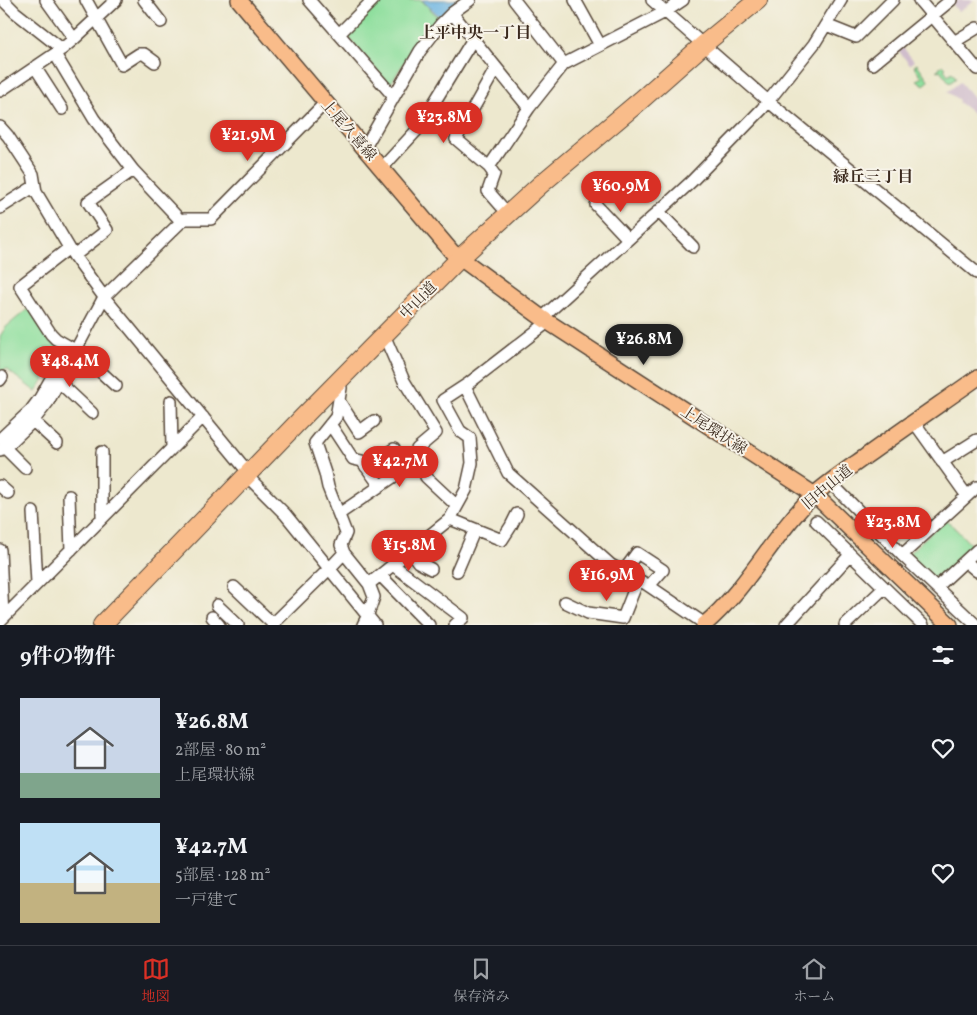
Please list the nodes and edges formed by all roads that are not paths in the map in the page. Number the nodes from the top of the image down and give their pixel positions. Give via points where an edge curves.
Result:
1 (3, 0) edge
2 (46, 0) edge
3 (86, 0) edge
4 (116, 0) edge
5 (144, 0) edge
6 (239, 0) edge
7 (309, 0) edge
8 (470, 0) edge
9 (514, 0) edge
10 (575, 0) edge
11 (652, 0) edge
12 (683, 0) edge
13 (744, 0) edge
14 (758, 0) edge
15 (841, 0) edge
16 (893, 0) edge
17 (918, 0) edge
18 (951, 0) edge
19 (369, 1) edge
20 (665, 12) junction
21 (452, 14) junction
22 (932, 17) junction
23 (96, 18) junction
24 (160, 22) dead end
25 (826, 25) junction
26 (977, 28) edge
27 (339, 34) junction
28 (74, 39) junction
29 (473, 39) junction
30 (700, 42) junction
31 (954, 42) junction
32 (600, 45) junction
33 (58, 51) junction
34 (155, 62) dead end
35 (564, 64) junction
36 (873, 64) dead end
37 (35, 67) junction
38 (496, 68) junction
39 (977, 69) edge
40 (0, 91) edge
41 (394, 97) junction
42 (769, 102) junction
43 (326, 103) junction
44 (529, 108) junction
45 (62, 109) dead end
46 (3, 135) edge
47 (372, 157) junction
48 (490, 166) junction
49 (133, 170) junction
50 (35, 186) junction
51 (596, 205) dead end
52 (502, 206) junction
53 (0, 208) edge
54 (658, 211) junction
55 (181, 221) junction
56 (628, 239) junction
57 (692, 247) dead end
58 (72, 252) junction
59 (456, 255) junction
60 (977, 272) edge
61 (102, 295) junction
62 (545, 320) junction
63 (384, 335) junction
64 (73, 348) junction
65 (340, 379) junction
66 (976, 380) edge
67 (59, 382) junction
68 (116, 386) dead end
69 (465, 386) junction
70 (339, 401) junction
71 (171, 402) dead end
72 (92, 413) dead end
73 (203, 417) junction
74 (33, 420) junction
75 (374, 421) dead end
76 (914, 422) junction
77 (330, 424) junction
78 (977, 440) edge
79 (57, 443) dead end
80 (1, 445) edge
81 (172, 448) junction
82 (394, 449) dead end
83 (416, 449) dead end
84 (102, 452) dead end
85 (942, 462) junction
86 (366, 467) junction
87 (26, 468) dead end
88 (405, 469) dead end
89 (245, 471) junction
90 (426, 477) dead end
91 (830, 482) junction
92 (380, 486) junction
93 (977, 487) edge
94 (814, 495) junction
95 (69, 496) dead end
96 (967, 496) junction
97 (458, 506) junction
98 (33, 512) dead end
99 (339, 514) junction
100 (517, 514) dead end
101 (102, 518) junction
102 (450, 519) junction
103 (816, 521) dead end
104 (475, 529) junction
105 (0, 550) edge
106 (71, 550) junction
107 (977, 550) edge
108 (410, 551) junction
109 (344, 552) junction
110 (850, 554) junction
111 (902, 555) junction
112 (966, 561) junction
113 (393, 565) junction
114 (431, 569) dead end
115 (329, 570) junction
116 (458, 571) dead end
117 (623, 572) junction
118 (977, 572) edge
119 (380, 574) junction
120 (638, 580) junction
121 (37, 584) junction
122 (369, 584) junction
123 (649, 586) junction
124 (234, 587) dead end
125 (937, 587) junction
126 (884, 588) junction
127 (565, 602) dead end
128 (217, 606) dead end
129 (935, 611) junction
130 (2, 619) edge
131 (369, 622) edge
132 (90, 625) edge
133 (102, 625) edge
134 (238, 625) edge
135 (272, 625) edge
136 (429, 625) edge
137 (455, 625) edge
138 (704, 625) edge
139 (786, 625) edge
140 (845, 625) edge
141 (922, 625) edge
142 (950, 625) edge
143 (976, 625) edge

1 - 33 street
2 - 28 street
3 - 23 street
4 - 23 street
5 - 24 street
6 - 43 main road, 上尾久喜線
7 - 27 street
8 - 21 street
9 - 35 street
10 - 32 street
11 - 20 street
12 - 20 street
13 - 30 highway, 中山道
14 - 30 highway, 中山道
15 - 25 street
16 - 25 street via 856,37
17 - 22 street
18 - 22 street
19 - 27 street
20 - 30 street
20 - 32 street
21 - 29 street
21 - 41 street via 420,51
22 - 31 street
22 - 36 street
23 - 28 street
23 - 34 street via 122,65 139,54
25 - 42 street
26 - 31 street
27 - 41 street
28 - 33 street
29 - 38 street
29 - 47 street via 418,129
30 - 42 street
30 - 52 highway, 中山道 via 545,167
30 - 59 highway, 中山道 via 641,100
31 - 39 street
32 - 35 street
33 - 37 street
33 - 49 street via 94,119
35 - 44 street
37 - 40 street
37 - 45 street
38 - 44 street
38 - 48 street via 456,139
41 - 47 street via 383,114
42 - 54 street
42 - 60 street
43 - 47 main road, 上尾久喜線
43 - 55 street via 210,219 184,218
44 - 48 street
46 - 50 street via 33,174
47 - 59 main road, 上尾久喜線
48 - 52 street via 494,174 488,190
49 - 55 street
49 - 58 street via 88,202 107,230
50 - 53 street
50 - 58 street
51 - 56 street
52 - 59 highway, 中山道
54 - 56 street
54 - 57 street
55 - 61 street
56 - 62 street
58 - 61 street
58 - 64 street via 20,286 50,334
59 - 62 main road, 上尾環状線
59 - 63 highway, 中山道
59 - 89 highway, 中山道
61 - 64 street
61 - 73 street
62 - 69 street
62 - 94 main road, 上尾環状線
63 - 65 highway, 中山道
63 - 83 street via 404,381 436,433
64 - 67 street
64 - 68 street
64 - 80 street via 40,398
65 - 70 street
65 - 89 highway, 中山道
66 - 76 main road, 旧中山道
67 - 72 street
67 - 74 street
69 - 97 street via 443,400 460,431 470,438 472,463 466,490
69 - 117 street via 508,473 611,565
70 - 75 street via 359,432
70 - 77 street via 336,417
71 - 81 street
73 - 81 street
73 - 89 street
74 - 79 street
74 - 80 street via 10,443
76 - 85 street
76 - 91 main road, 旧中山道
77 - 86 street via 353,459 362,461
77 - 99 street via 316,443
78 - 85 street
80 - 87 street
81 - 101 street
82 - 86 street
84 - 101 street
85 - 96 street
86 - 92 street
88 - 92 street
89 - 115 street via 285,514
89 - 132 highway, 中山道
89 - 133 highway, 中山道
90 - 97 street
91 - 94 main road, 旧中山道
91 - 111 street
92 - 99 street
93 - 96 street
94 - 129 main road, 上尾環状線
94 - 138 main road, 旧中山道 via 739,589
95 - 106 street
96 - 111 street
97 - 102 street
98 - 121 street
99 - 109 street via 346,533 341,545
100 - 104 street via 502,540
101 - 106 street
102 - 104 street
102 - 108 street
103 - 110 street
104 - 116 street
105 - 130 street
106 - 121 street
107 - 112 street
108 - 113 street
108 - 114 street via 418,562
109 - 115 street
109 - 122 street
110 - 126 street
110 - 139 street
111 - 125 street
112 - 118 street
112 - 125 street
113 - 119 street
113 - 137 street via 463,618
115 - 131 street
115 - 135 street
117 - 120 street
117 - 123 street via 636,553 663,570
119 - 122 street
119 - 136 street
120 - 123 street
120 - 127 street via 624,618 588,613
121 - 130 street
122 - 131 street via 374,597
123 - 138 street
124 - 135 street
125 - 143 street
126 - 140 street
126 - 141 street
128 - 134 street
129 - 141 street
129 - 142 main road, 上尾環状線

